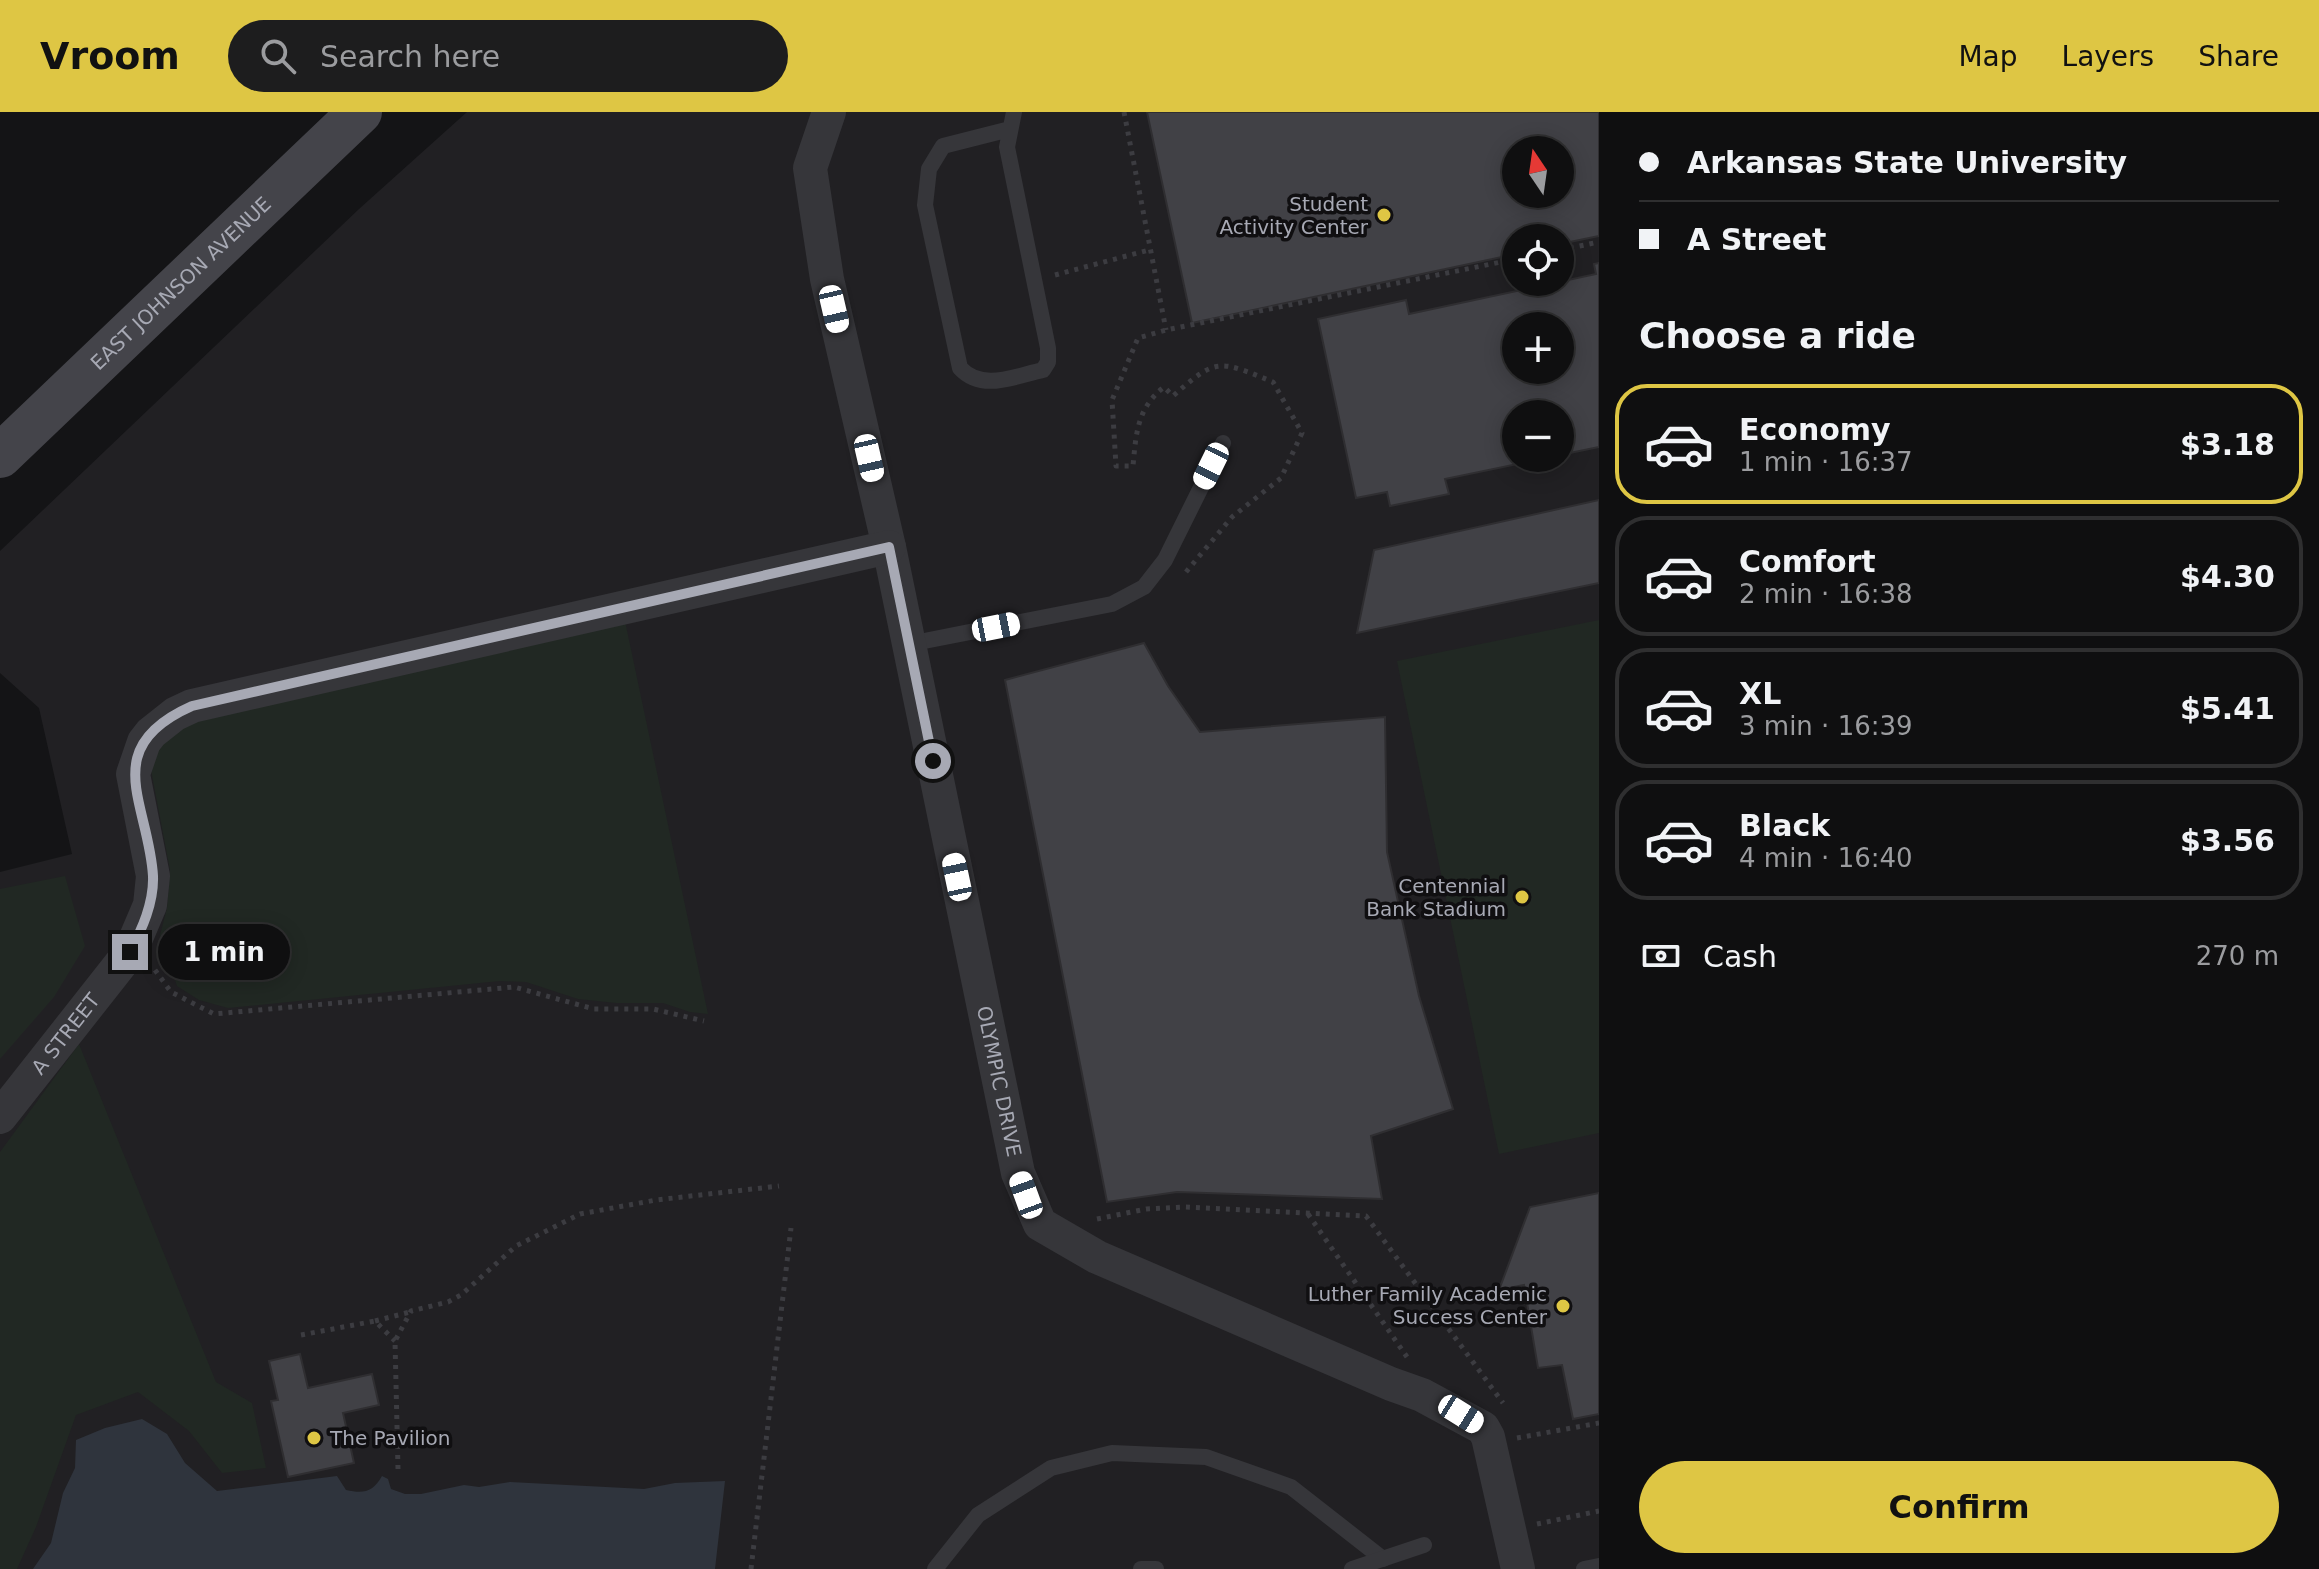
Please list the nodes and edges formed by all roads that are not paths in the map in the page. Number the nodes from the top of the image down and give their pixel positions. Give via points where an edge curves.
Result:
1 (360, 112) edge
2 (829, 112) edge
3 (1012, 120) edge
4 (1223, 443) dead end
5 (0, 456) edge
6 (889, 547) junction
7 (909, 644) junction
8 (0, 1117) edge
9 (1424, 1545) dead end
10 (1383, 1559) junction
11 (1599, 1566) edge
12 (935, 1569) edge
13 (1141, 1569) edge
14 (1156, 1569) edge
15 (1352, 1569) edge
16 (1518, 1569) edge
17 (1584, 1569) edge

1 - 5 main road, EAST JOHNSON AVENUE
2 - 6 street via 810,168 827,279
3 - 3 lane via 943,146 929,169 925,205 960,368 970,379 989,382 1043,370 1048,362 1007,147
4 - 7 lane via 1165,560 1144,587 1112,604
6 - 7 street, OLYMPIC DRIVE
6 - 8 street, A STREET via 175,714 144,742 133,774 153,876 139,935
7 - 16 street, OLYMPIC DRIVE via 1018,1173 1040,1224 1097,1257 1422,1395 1483,1428
9 - 10 lane
10 - 12 lane via 1291,1487 1206,1457 1112,1453 1051,1468 978,1515
10 - 15 lane
11 - 17 lane
13 - 14 lane

